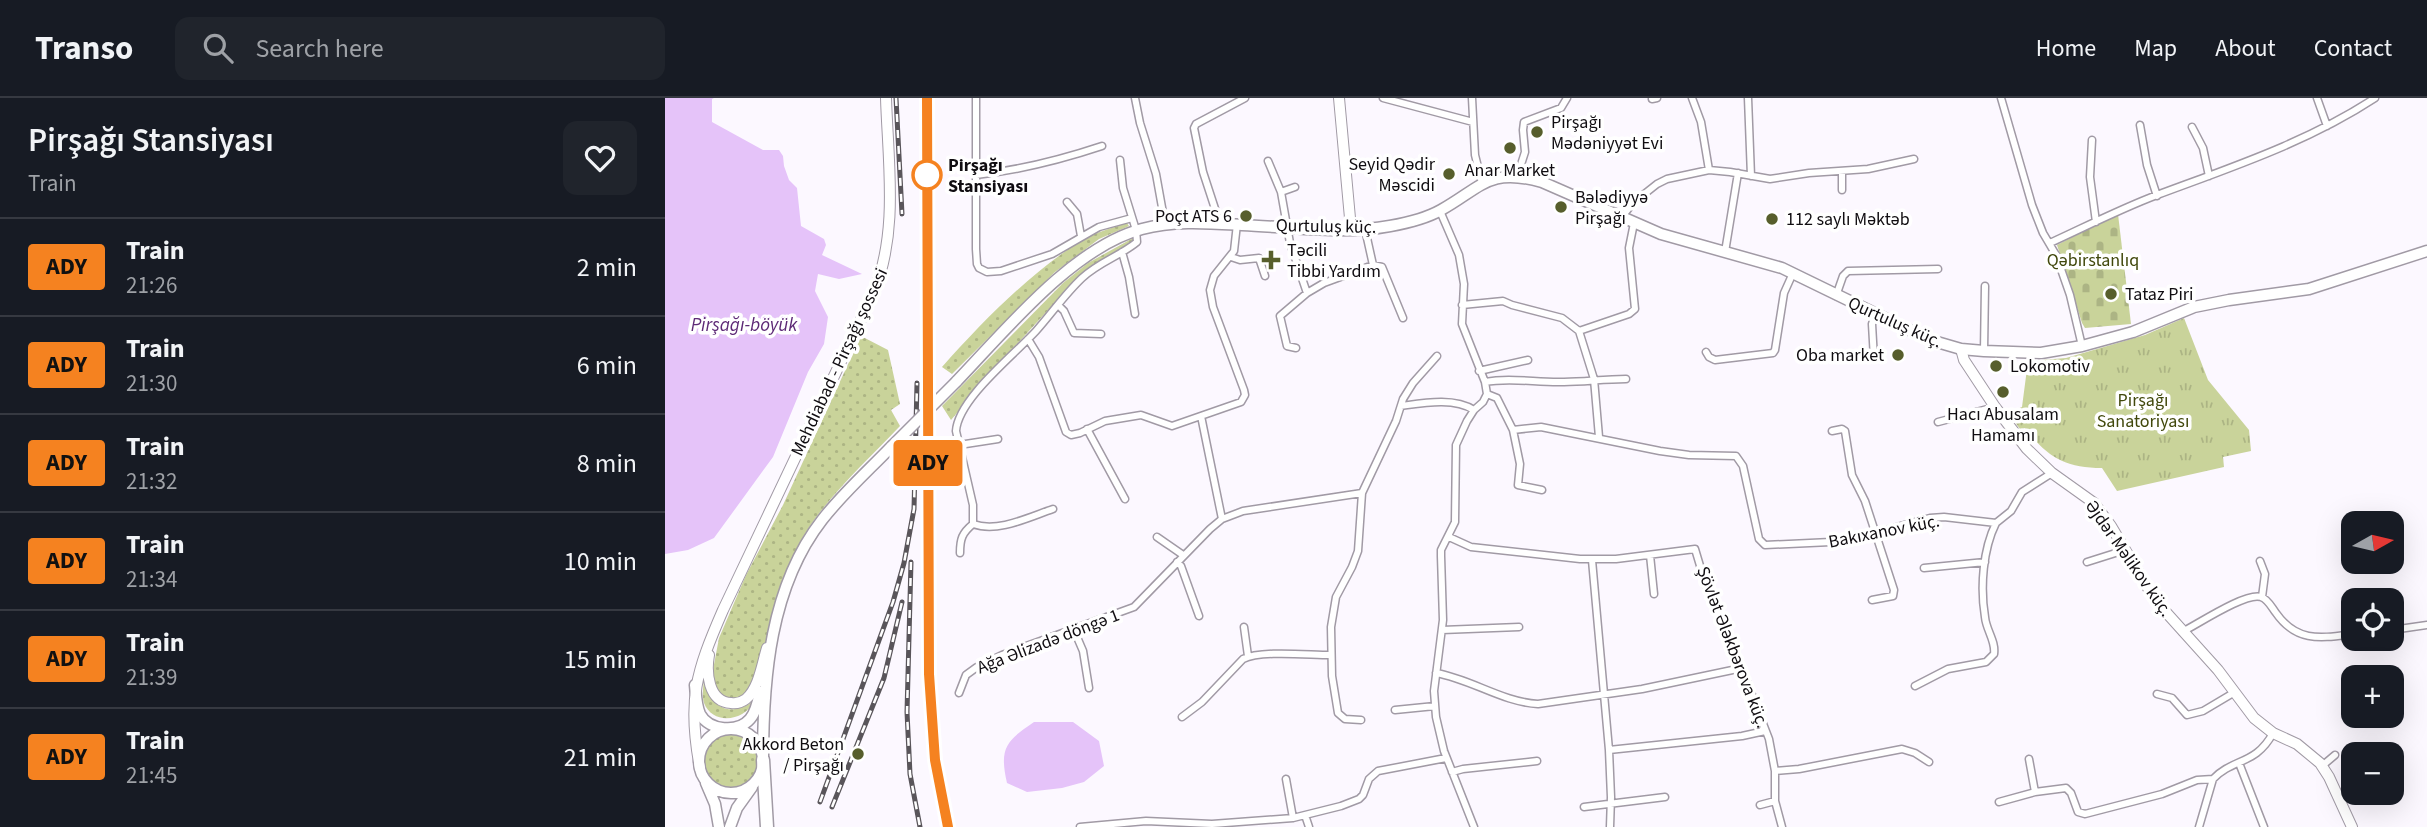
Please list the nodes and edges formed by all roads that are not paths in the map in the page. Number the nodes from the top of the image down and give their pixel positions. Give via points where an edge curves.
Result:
1 (886, 98) edge
2 (976, 98) edge
3 (1135, 98) edge
4 (1245, 98) edge
5 (1341, 98) edge
6 (1383, 98) edge
7 (1472, 98) edge
8 (1567, 98) edge
9 (1692, 98) edge
10 (1748, 98) edge
11 (2001, 98) edge
12 (2317, 98) edge
13 (2375, 98) edge
14 (1473, 122) junction
15 (2140, 125) dead end
16 (2327, 126) junction
17 (2192, 127) dead end
18 (2092, 140) dead end
19 (1102, 146) dead end
20 (1914, 159) dead end
21 (1120, 160) dead end
22 (1268, 161) dead end
23 (1709, 170) junction
24 (1842, 171) junction
25 (1738, 173) junction
26 (976, 174) junction
27 (1751, 176) junction
28 (2209, 176) junction
29 (1517, 177) junction
30 (1482, 183) junction
31 (1295, 187) dead end
32 (1842, 190) dead end
33 (1281, 192) junction
34 (2157, 195) junction
35 (1067, 202) dead end
36 (1440, 211) junction
37 (1132, 218) junction
38 (1621, 218) junction
39 (2096, 222) junction
40 (1633, 223) junction
41 (1165, 224) junction
42 (1220, 224) junction
43 (1237, 224) junction
44 (1286, 226) junction
45 (1351, 229) junction
46 (1365, 229) junction
47 (1136, 230) junction
48 (1081, 236) junction
49 (2050, 243) junction
50 (1122, 251) junction
51 (2427, 251) edge
52 (1725, 252) junction
53 (1231, 257) junction
54 (1373, 265) junction
55 (1938, 269) dead end
56 (1793, 273) junction
57 (1265, 276) dead end
58 (1985, 286) dead end
59 (1307, 293) junction
60 (1836, 296) junction
61 (1058, 305) junction
62 (1462, 305) junction
63 (1135, 314) dead end
64 (1875, 315) junction
65 (1403, 318) dead end
66 (1579, 331) junction
67 (1101, 334) dead end
68 (1028, 340) junction
69 (2082, 346) junction
70 (1296, 348) dead end
71 (1961, 349) junction
72 (1984, 351) junction
73 (1706, 352) dead end
74 (1437, 356) dead end
75 (1874, 359) dead end
76 (1528, 360) dead end
77 (1479, 370) junction
78 (1594, 379) junction
79 (1626, 379) dead end
80 (1485, 382) junction
81 (1487, 394) junction
82 (1401, 406) junction
83 (1995, 407) junction
84 (1473, 410) junction
85 (1201, 416) junction
86 (1938, 422) dead end
87 (1087, 429) junction
88 (1513, 430) junction
89 (1832, 430) dead end
90 (1599, 437) junction
91 (998, 439) dead end
92 (960, 445) junction
93 (2052, 473) junction
94 (1542, 490) dead end
95 (1363, 493) junction
96 (1125, 499) dead end
97 (1053, 509) dead end
98 (1222, 519) junction
99 (1996, 523) junction
100 (973, 524) junction
101 (1876, 532) junction
102 (1157, 537) dead end
103 (1448, 537) junction
104 (2125, 550) junction
105 (960, 553) dead end
106 (1183, 555) junction
107 (1650, 555) junction
108 (1592, 560) junction
109 (2260, 561) dead end
110 (1177, 562) junction
111 (1985, 562) junction
112 (2087, 562) dead end
113 (1924, 568) dead end
114 (1654, 594) dead end
115 (2262, 597) junction
116 (1872, 600) dead end
117 (1199, 616) dead end
118 (776, 621) junction
119 (2427, 625) edge
120 (1244, 627) dead end
121 (1519, 627) dead end
122 (715, 628) junction
123 (2404, 628) edge
124 (1074, 630) junction
125 (1443, 630) junction
126 (2182, 632) junction
127 (2341, 635) edge
128 (1330, 655) junction
129 (1248, 656) junction
130 (1742, 668) junction
131 (767, 670) junction
132 (1436, 673) junction
133 (695, 685) junction
134 (1915, 686) dead end
135 (1089, 688) dead end
136 (2235, 692) junction
137 (959, 693) dead end
138 (1603, 694) junction
139 (2157, 694) dead end
140 (1435, 706) junction
141 (1395, 710) dead end
142 (1182, 717) dead end
143 (1361, 720) dead end
144 (730, 728) junction
145 (1765, 731) junction
146 (2273, 733) junction
147 (1609, 750) junction
148 (2335, 755) dead end
149 (1446, 758) junction
150 (2029, 758) dead end
151 (763, 760) junction
152 (1537, 761) dead end
153 (1929, 762) dead end
154 (2239, 763) junction
155 (2322, 766) junction
156 (701, 771) junction
157 (1775, 771) junction
158 (1452, 772) junction
159 (757, 779) junction
160 (1286, 779) dead end
161 (2213, 779) junction
162 (2035, 792) junction
163 (1665, 797) dead end
164 (1775, 801) junction
165 (1999, 802) dead end
166 (1610, 804) junction
167 (1761, 805) dead end
168 (1584, 807) dead end
169 (1305, 815) junction
170 (1293, 818) junction
171 (1263, 823) edge
172 (1182, 825) edge
173 (719, 827) edge
174 (730, 827) edge
175 (767, 827) edge
176 (1080, 827) edge
177 (1308, 827) edge
178 (1474, 827) edge
179 (1610, 827) edge
180 (1782, 827) edge
181 (2199, 827) edge
182 (2265, 827) edge
183 (2352, 827) edge

1 - 122 main road, Mehdiabad - Pirşağı şossesi via 890,210 884,266
2 - 26 street
3 - 41 street via 1157,174
4 - 42 street via 1194,128
5 - 45 main road
6 - 14 street
7 - 14 street
8 - 29 street via 1561,108 1524,122 1525,152
9 - 23 street
10 - 27 street
11 - 49 street via 2032,205
12 - 16 street
13 - 16 street
14 - 30 street
15 - 34 street
16 - 28 street
17 - 28 street via 2203,148
18 - 39 street
19 - 26 street via 1056,162
20 - 24 street
21 - 37 street
22 - 33 street
23 - 25 street
23 - 38 street via 1657,184
24 - 27 street via 1780,179
24 - 32 street
25 - 27 street
25 - 52 street
26 - 48 street via 977,264 983,271 1001,271 1052,254
28 - 34 street
29 - 30 main road, Qurtuluş küç.
29 - 38 main road, Qurtuluş küç. via 1559,188
30 - 36 main road, Qurtuluş küç.
31 - 33 street
33 - 44 street
34 - 39 street
35 - 48 street via 1077,214
36 - 46 main road, Qurtuluş küç.
36 - 62 street via 1459,255
37 - 47 street
37 - 48 street
38 - 40 main road, Qurtuluş küç.
39 - 49 street
40 - 52 main road, Qurtuluş küç.
40 - 66 street via 1629,248 1635,309
41 - 42 main road, Qurtuluş küç.
41 - 47 main road, Qurtuluş küç.
42 - 43 main road, Qurtuluş küç.
43 - 44 main road, Qurtuluş küç.
43 - 53 street
44 - 45 main road, Qurtuluş küç.
44 - 59 street
45 - 46 main road, Qurtuluş küç.
46 - 54 street
47 - 50 street via 1137,242
47 - 118 main road, Qurtuluş küç., bridge via 1107,243 1032,304 836,503 793,571
49 - 69 street via 2070,295
50 - 61 street via 1083,277
50 - 63 street
51 - 69 main road, Qurtuluş küç. via 2309,289 2202,305
52 - 56 main road, Qurtuluş küç.
53 - 57 street via 1259,258
53 - 85 street via 1214,276 1210,290 1245,395 1241,402
54 - 59 street
54 - 65 street via 1382,267
55 - 60 street via 1848,271
56 - 60 main road, Qurtuluş küç.
56 - 73 street via 1784,293 1773,354 1715,360
58 - 72 street
59 - 70 street via 1280,316 1287,346
60 - 64 main road, Qurtuluş küç.
61 - 67 street via 1074,333
61 - 68 street
62 - 66 street via 1503,301 1562,318
62 - 77 street via 1462,324
64 - 71 main road, Qurtuluş küç.
64 - 75 street
66 - 78 street
68 - 87 street via 1039,357 1066,432 1075,435
68 - 92 street via 963,410 956,431
69 - 72 main road, Qurtuluş küç. via 2041,352
71 - 72 main road, Qurtuluş küç.
71 - 83 main road, Əjdər Məlikov küç.
74 - 82 street via 1413,383
76 - 77 street
77 - 80 street
78 - 79 street
78 - 80 street
78 - 90 street
80 - 81 street
81 - 84 street
81 - 88 street via 1497,398
82 - 84 street via 1451,403
82 - 95 street
83 - 86 street
83 - 93 main road, Əjdər Məlikov küç.
84 - 103 street via 1456,445 1456,513
85 - 87 street via 1166,426 1141,415
85 - 98 street
87 - 96 street
88 - 90 street, Bakıxanov küç. via 1541,427
88 - 94 street via 1520,464 1518,485
89 - 101 street via 1846,431 1852,475
90 - 101 street, Bakıxanov küç. via 1670,452 1736,456 1762,544 1831,542
91 - 92 street
92 - 100 street
93 - 99 street via 2022,492 2011,511
93 - 104 main road, Əjdər Məlikov küç. via 2094,503
95 - 98 street, Ağa Əlizadə döngə 1 via 1243,511
95 - 128 street via 1357,551 1333,608
97 - 100 street via 996,527
98 - 106 street, Ağa Əlizadə döngə 1
99 - 101 street, Bakıxanov küç. via 1930,518
99 - 111 street
100 - 105 street via 960,539
101 - 116 street via 1894,594
102 - 106 street
103 - 108 street, Şövlət Ələkbərova küç. via 1471,547
103 - 125 street via 1441,550
104 - 112 street
104 - 126 main road, Əjdər Məlikov küç. via 2155,600
106 - 110 street, Ağa Əlizadə döngə 1
107 - 108 street, Şövlət Ələkbərova küç.
107 - 114 street
107 - 130 street, Şövlət Ələkbərova küç. via 1695,549 1707,589
108 - 138 street
109 - 115 street via 2265,574
110 - 117 street
110 - 124 street, Ağa Əlizadə döngə 1 via 1134,607
111 - 113 street
111 - 134 street via 1985,617 1994,654 1986,662 1948,669
115 - 126 street via 2238,602
115 - 127 street via 2293,631 2313,637
118 - 122 main road via 753,690 735,704 720,701 710,685 708,660
118 - 131 main road, Qurtuluş küç.
119 - 123 street
120 - 129 street
121 - 125 street
122 - 133 main road
124 - 135 street
124 - 137 street, Ağa Əlizadə döngə 1 via 977,667 966,675
125 - 132 street
126 - 136 main road, Əjdər Məlikov küç.
128 - 129 street
128 - 143 street via 1338,713
129 - 142 street
130 - 138 street
130 - 145 street, Şövlət Ələkbərova küç.
131 - 144 main road via 754,714 745,724
131 - 151 main road
132 - 138 street via 1525,703
132 - 140 street
133 - 144 main road via 704,719
133 - 156 main road via 694,726
136 - 139 street via 2187,715 2172,698
136 - 146 main road, Əjdər Məlikov küç.
138 - 147 street
140 - 141 street
140 - 149 street
144 - 151 main road via 753,737
144 - 156 main road via 708,738 700,751
145 - 147 street
145 - 157 street, Şövlət Ələkbərova küç.
146 - 154 street via 2263,749
146 - 155 main road, Əjdər Məlikov küç. via 2297,744
147 - 166 street
148 - 155 street
149 - 158 street
149 - 169 street via 1378,771 1359,799
150 - 162 street
151 - 159 main road
151 - 175 highway
152 - 158 street
153 - 157 street via 1902,750
154 - 161 street
154 - 182 street
155 - 183 main road, Əjdər Məlikov küç.
156 - 159 main road via 710,785 728,793 741,791
156 - 173 main road
157 - 164 street, Şövlət Ələkbərova küç.
158 - 178 street
159 - 174 main road
160 - 170 street
161 - 162 street via 2085,814 2078,812 2066,788
161 - 181 street
162 - 165 street
163 - 166 street
164 - 167 street
164 - 180 street, Şövlət Ələkbərova küç.
166 - 168 street
166 - 179 street
169 - 170 street
169 - 177 street
170 - 171 street
171 - 172 street
172 - 176 street via 1146,821

